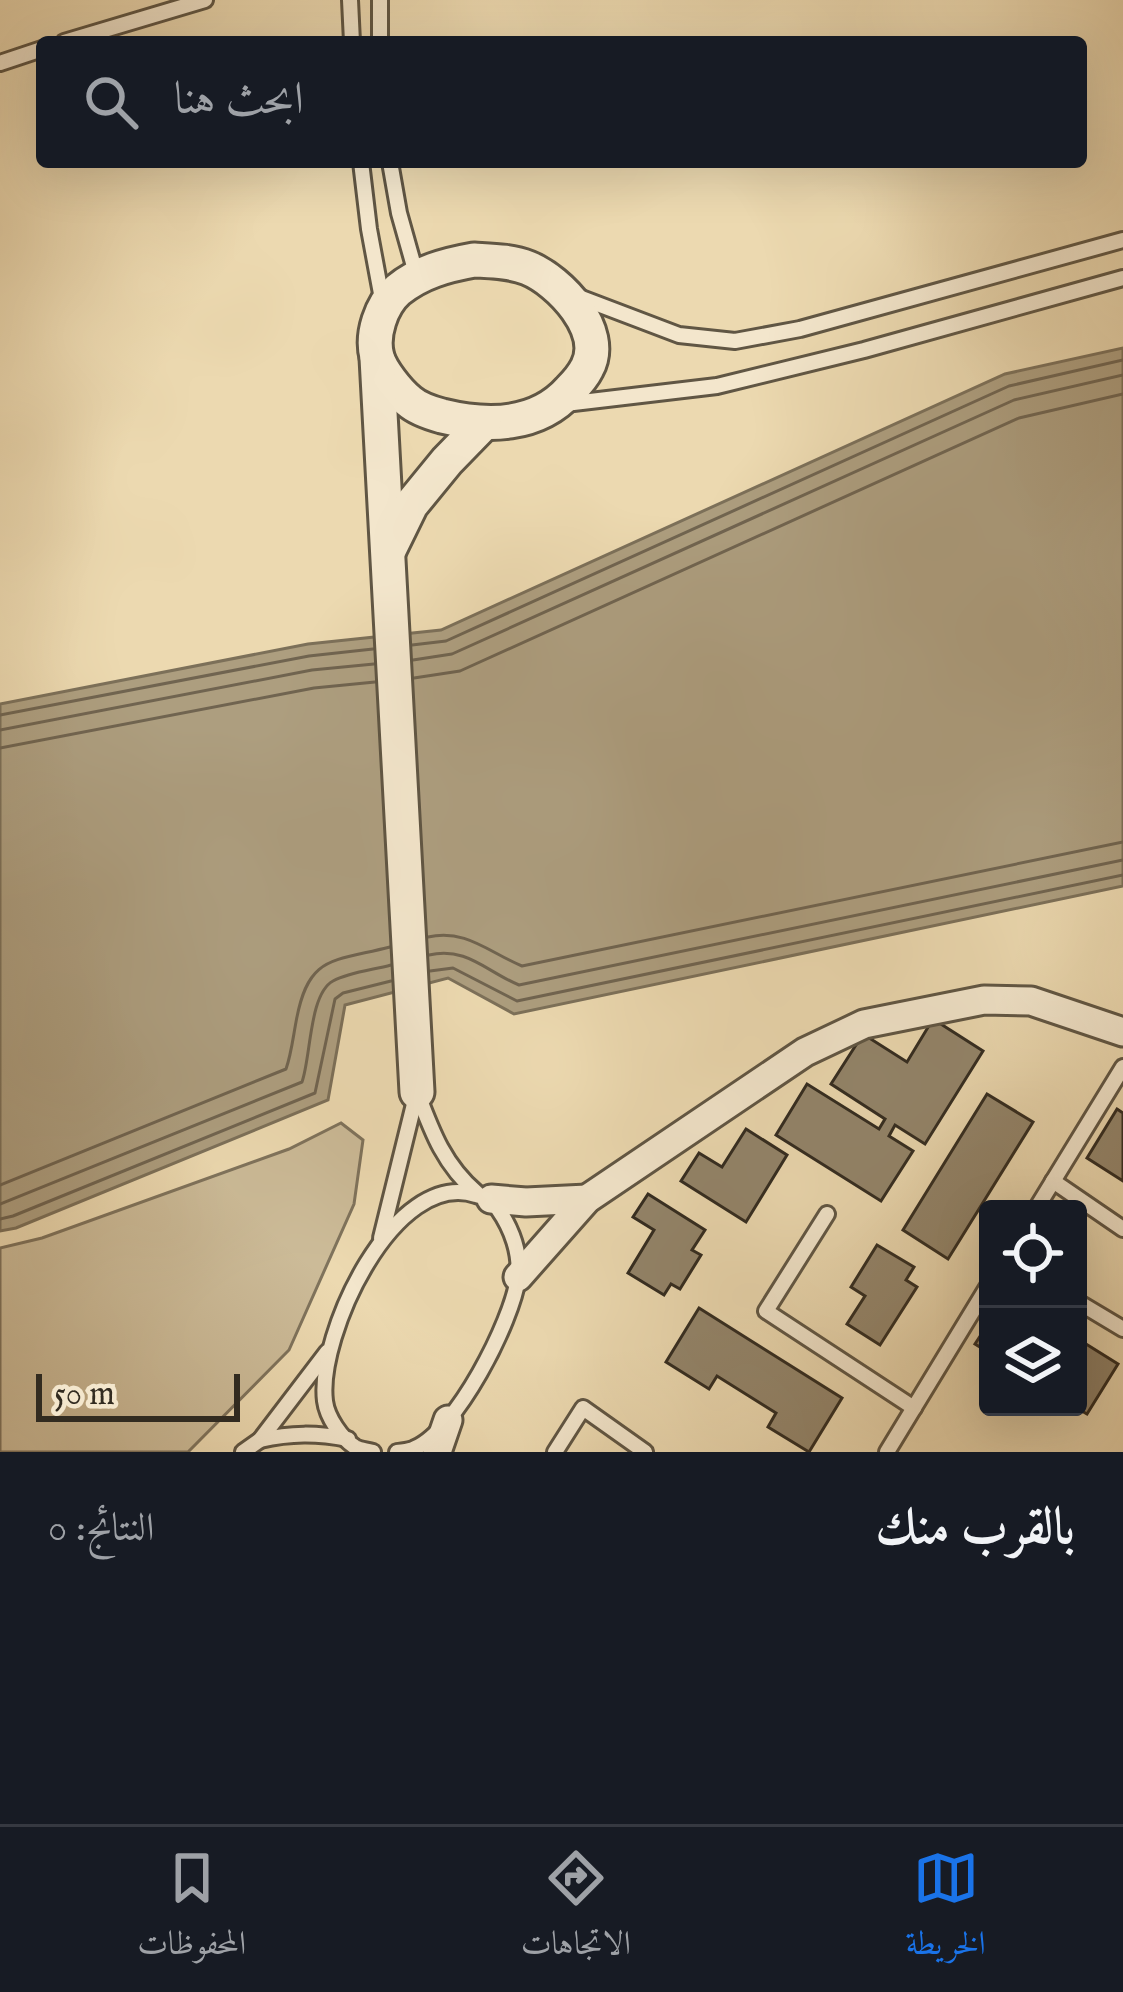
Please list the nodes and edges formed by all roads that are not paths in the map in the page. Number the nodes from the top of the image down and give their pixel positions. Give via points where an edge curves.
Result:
1 (205, 0) edge
2 (350, 0) edge
3 (380, 0) edge
4 (84, 36) edge
5 (352, 36) edge
6 (380, 36) edge
7 (36, 51) edge
8 (0, 63) edge
9 (363, 168) edge
10 (391, 168) edge
11 (1123, 240) edge
12 (417, 277) junction
13 (1123, 278) edge
14 (558, 288) junction
15 (384, 308) junction
16 (377, 358) junction
17 (554, 405) junction
18 (484, 423) junction
19 (388, 552) junction
20 (1123, 1031) edge
21 (1123, 1067) edge
22 (417, 1092) junction
23 (1053, 1181) junction
24 (486, 1198) junction
25 (587, 1199) junction
26 (1041, 1200) edge
27 (827, 1214) dead end
28 (1123, 1228) edge
29 (379, 1246) junction
30 (518, 1277) junction
31 (979, 1301) edge
32 (1087, 1307) edge
33 (1123, 1329) edge
34 (333, 1343) junction
35 (914, 1408) junction
36 (448, 1420) junction
37 (348, 1439) junction
38 (260, 1440) junction
39 (243, 1452) edge
40 (373, 1452) edge
41 (397, 1452) edge
42 (437, 1452) edge
43 (555, 1452) edge
44 (645, 1452) edge
45 (887, 1452) edge

1 - 4 lane
2 - 5 lane
3 - 6 lane
7 - 8 lane
9 - 15 lane
10 - 12 lane
11 - 14 lane via 735,341 679,335
12 - 14 street via 474,260 501,262 529,268
12 - 15 street
13 - 17 lane via 717,386
14 - 17 street via 578,307 591,352 589,366
15 - 16 street
16 - 18 street via 410,403
16 - 19 street
17 - 18 street
18 - 19 street via 412,505
19 - 22 street
20 - 25 street via 1031,1001 984,1000 865,1024 805,1052
21 - 23 lane
22 - 24 lane via 439,1150 458,1178
22 - 29 lane
23 - 26 lane
23 - 28 lane
24 - 25 street
24 - 29 lane via 466,1191 429,1198
24 - 30 lane via 507,1222
25 - 30 street
27 - 35 lane via 766,1310
29 - 34 lane
30 - 36 lane via 500,1332
31 - 35 lane
32 - 33 lane
34 - 37 lane via 326,1402
34 - 38 lane
35 - 45 lane
36 - 41 lane via 416,1448
36 - 42 street
37 - 38 lane via 320,1433
37 - 40 lane
38 - 39 lane
43 - 44 lane via 583,1408

